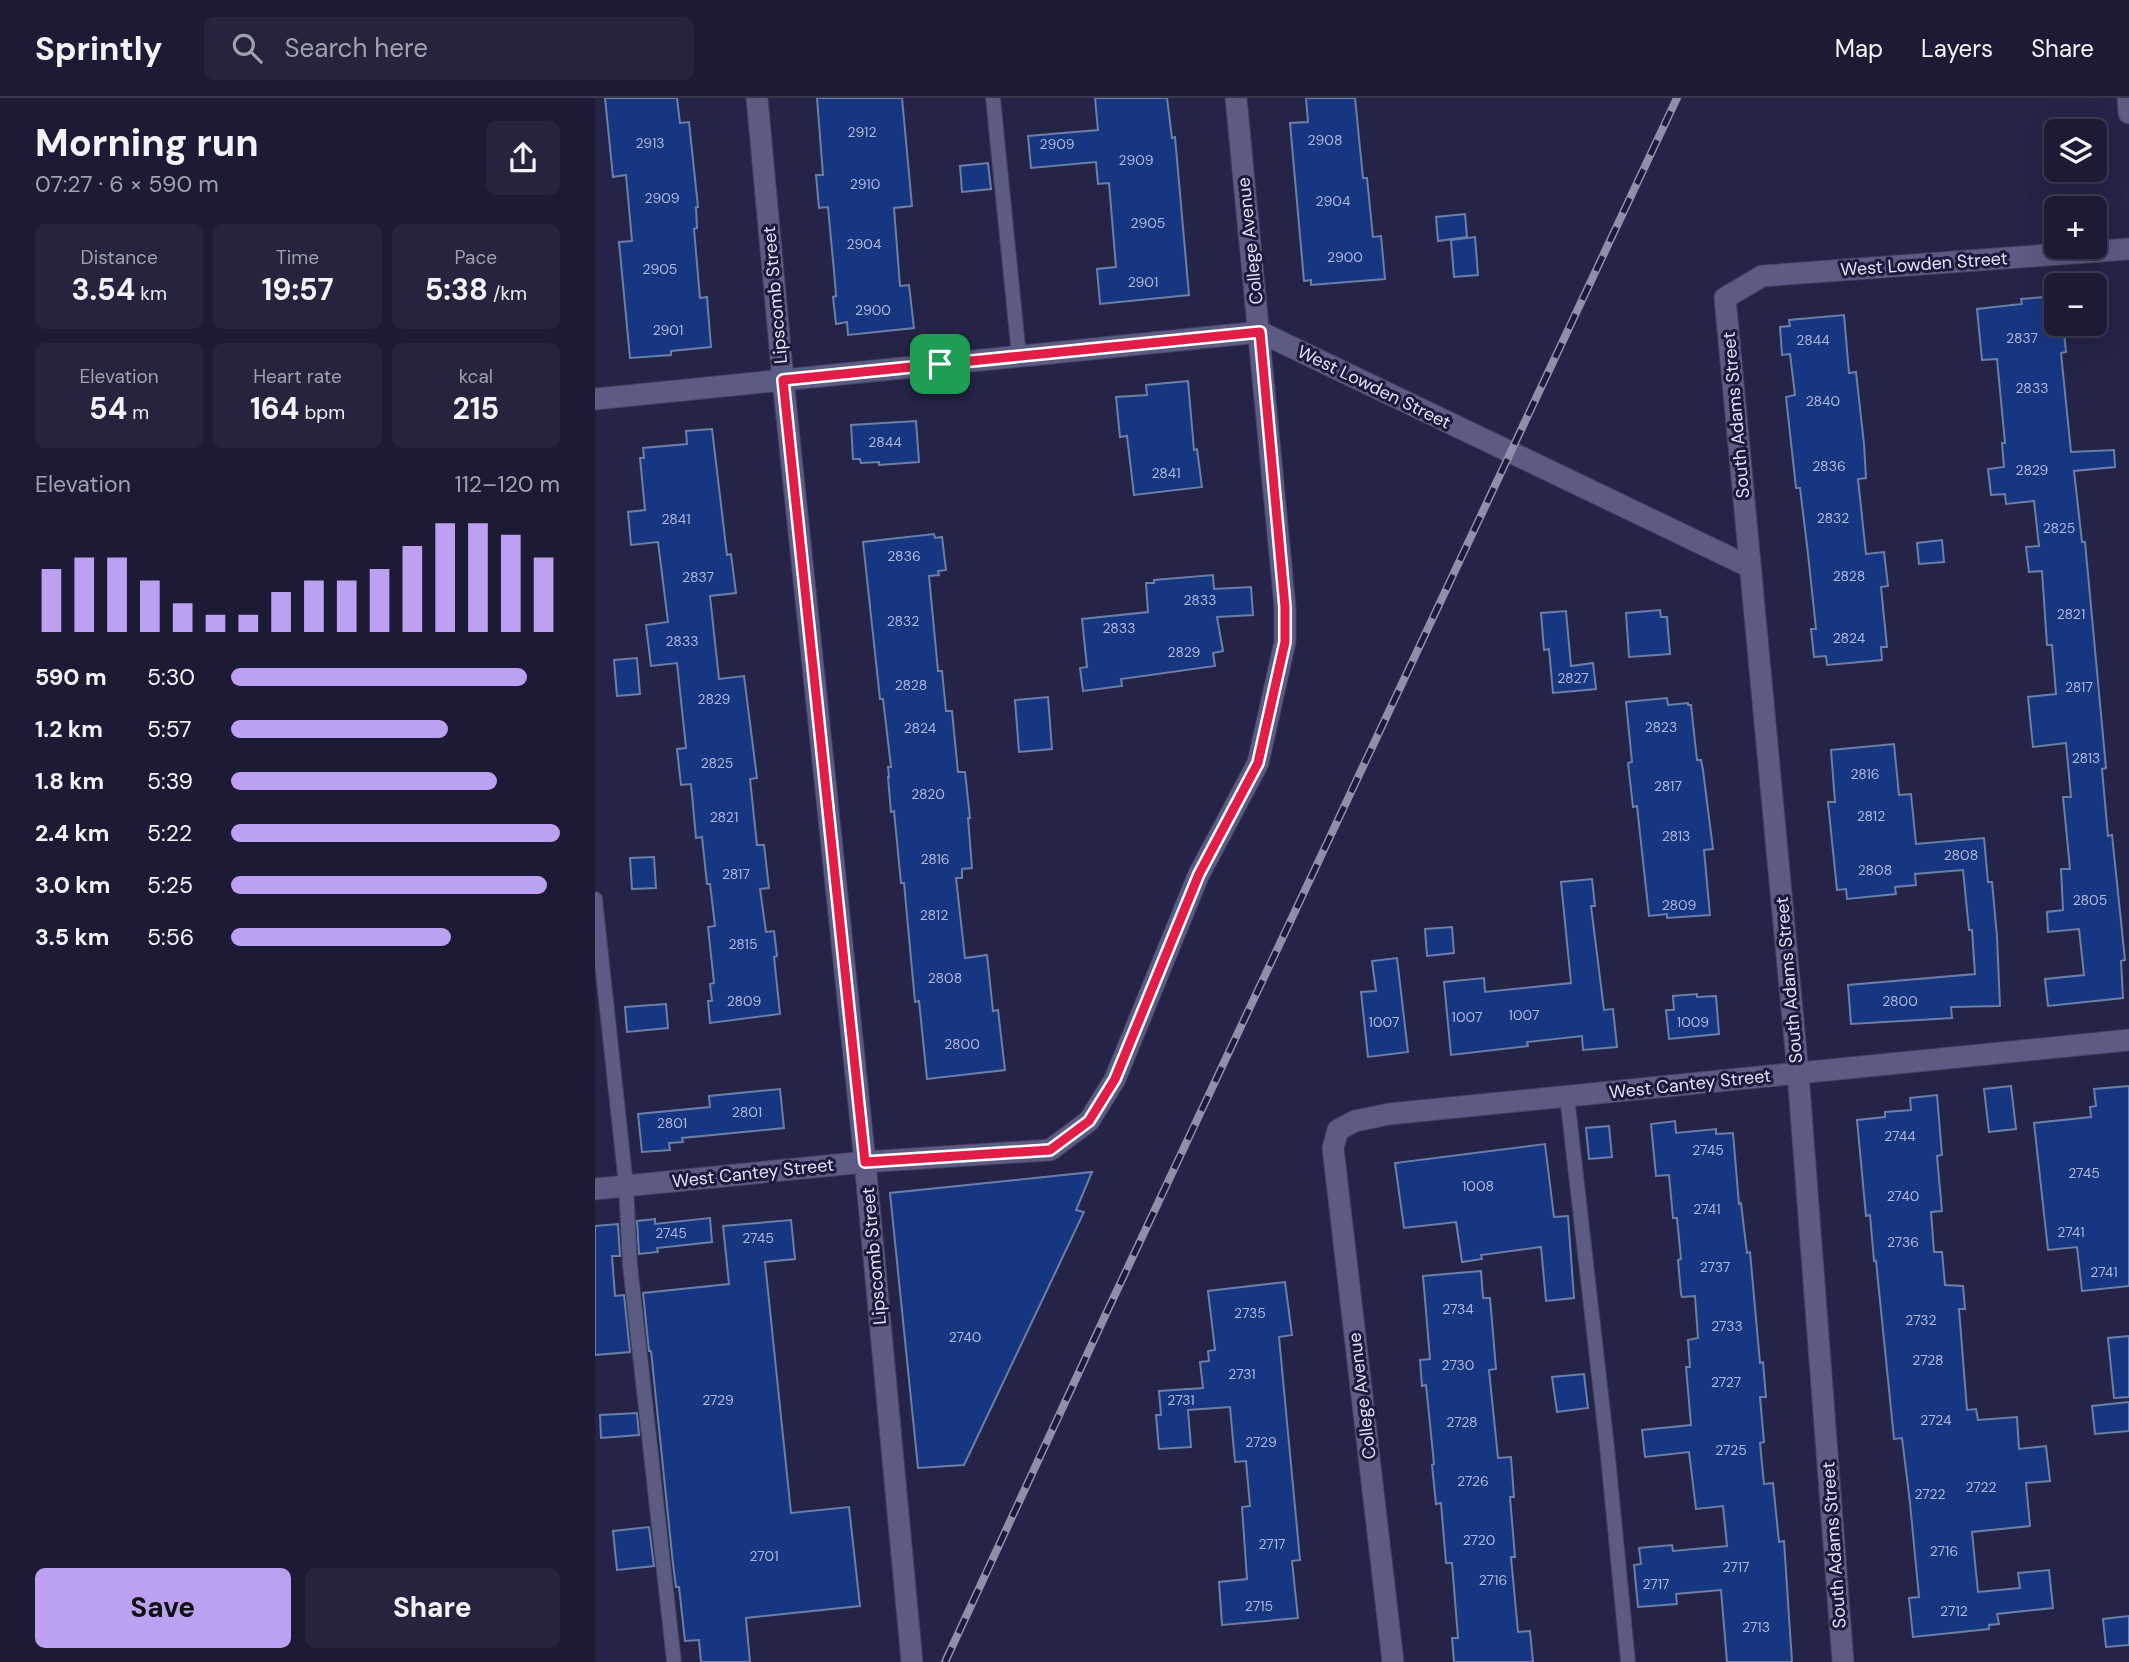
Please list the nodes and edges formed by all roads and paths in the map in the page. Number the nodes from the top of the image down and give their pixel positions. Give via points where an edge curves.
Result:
1 (757, 98) edge
2 (993, 98) edge
3 (1236, 98) edge
4 (2128, 98) edge
5 (2129, 113) edge
6 (2129, 249) edge
7 (1725, 298) joint
8 (1260, 332) junction
9 (1019, 356) junction
10 (783, 380) junction
11 (595, 399) edge
12 (1750, 567) junction
13 (1277, 677) joint
14 (595, 898) edge
15 (2129, 1040) edge
16 (1798, 1073) junction
17 (1567, 1096) junction
18 (1338, 1130) joint
19 (865, 1162) junction
20 (626, 1185) junction
21 (595, 1189) edge
22 (674, 1662) edge
23 (912, 1662) edge
24 (1394, 1662) edge
25 (1628, 1662) edge
26 (1843, 1662) edge

1 - 10 street, Lipscomb Street
2 - 9 lane
3 - 8 street, College Avenue
4 - 5 street
6 - 7 street, West Lowden Street via 1762,276
7 - 12 street, South Adams Street
8 - 9 street
8 - 12 street, West Lowden Street
8 - 13 street, College Avenue via 1285,607 1285,642
9 - 10 street
10 - 11 street
10 - 19 street, Lipscomb Street
12 - 16 street, South Adams Street
13 - 19 street, West Cantey Street via 1258,763 1199,874 1115,1079 1089,1121 1050,1150
14 - 20 lane
15 - 16 street, West Cantey Street
16 - 17 street, West Cantey Street
16 - 26 street, South Adams Street
17 - 18 street, West Cantey Street via 1389,1114
17 - 25 lane
18 - 24 street, College Avenue via 1333,1148
19 - 20 street, West Cantey Street
19 - 23 street, Lipscomb Street
20 - 21 street, West Cantey Street
20 - 22 lane via 630,1265

